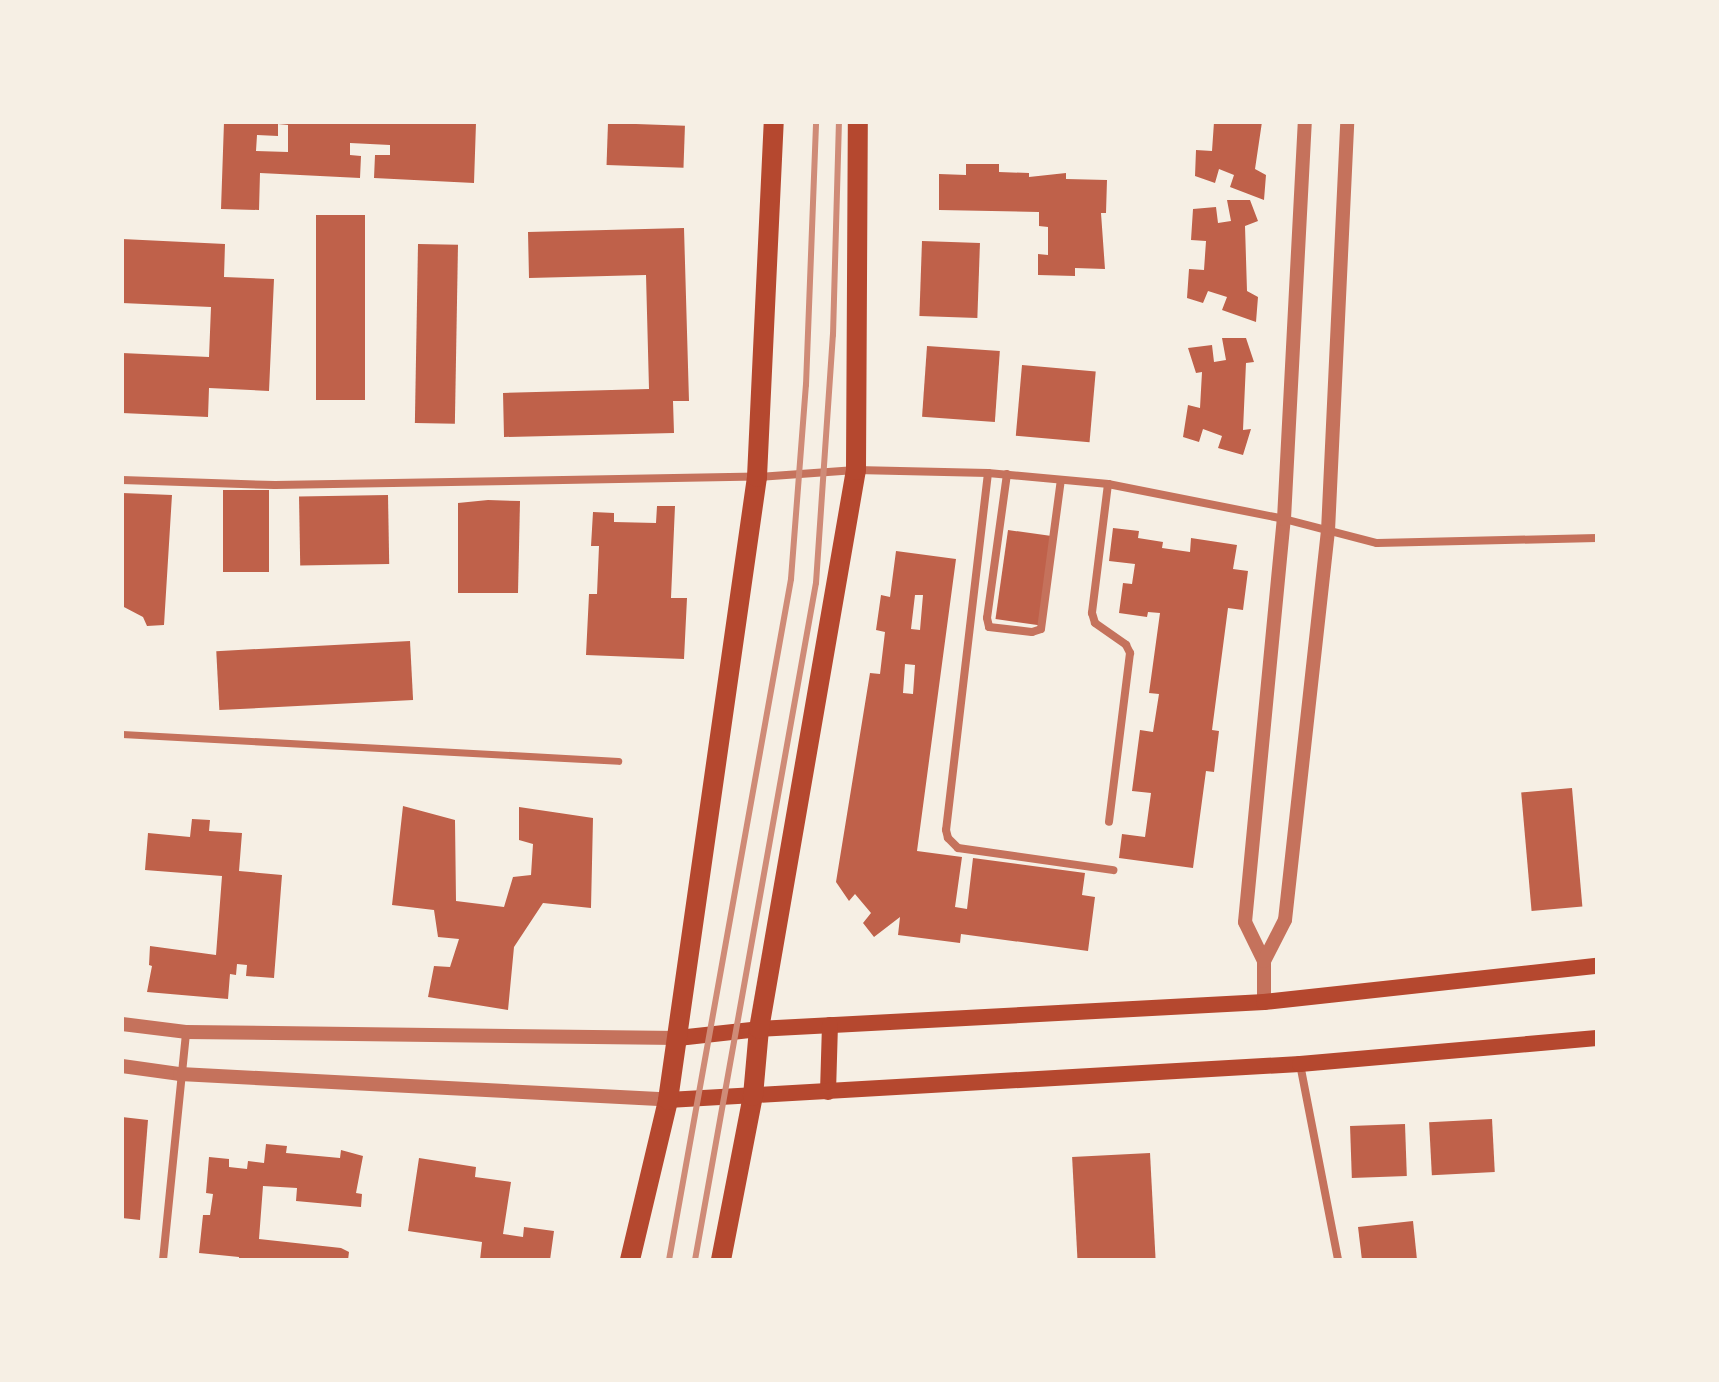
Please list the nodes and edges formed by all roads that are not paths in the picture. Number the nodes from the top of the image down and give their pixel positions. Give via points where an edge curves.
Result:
1 (774, 122) edge
2 (858, 122) edge
3 (1305, 122) edge
4 (1347, 122) edge
5 (856, 470) junction
6 (988, 473) junction
7 (1007, 474) junction
8 (757, 477) junction
9 (122, 480) edge
10 (1061, 480) junction
11 (1108, 484) junction
12 (1284, 519) junction
13 (1328, 531) junction
14 (1597, 538) edge
15 (122, 734) edge
16 (618, 761) dead end
17 (1109, 822) dead end
18 (1113, 870) dead end
19 (1264, 961) junction
20 (1597, 966) edge
21 (1264, 1002) junction
22 (122, 1024) edge
23 (830, 1025) junction
24 (759, 1029) junction
25 (186, 1032) junction
26 (678, 1038) junction
27 (1597, 1038) edge
28 (1300, 1064) junction
29 (122, 1066) edge
30 (180, 1074) junction
31 (828, 1092) junction
32 (753, 1096) junction
33 (668, 1100) junction
34 (163, 1260) edge
35 (630, 1260) edge
36 (721, 1260) edge
37 (1338, 1260) edge

1 - 8 main road
2 - 5 main road
3 - 12 street
4 - 13 street
5 - 6 street
5 - 8 street
5 - 24 main road
6 - 7 street
6 - 18 street via 948,838 958,848
7 - 10 street
7 - 10 street via 987,618 989,627 1032,632 1041,629
8 - 9 street via 275,485
8 - 26 main road
10 - 11 street
11 - 12 street
11 - 17 street via 1092,613 1095,623 1130,653
12 - 13 street
12 - 19 street via 1245,922
13 - 14 street via 1377,543
13 - 19 street via 1285,920
15 - 16 street
19 - 21 street
20 - 21 main road
21 - 23 main road
22 - 25 street
23 - 24 main road
23 - 31 main road
24 - 26 main road
24 - 32 main road
25 - 26 street
25 - 30 street
26 - 33 main road
27 - 28 main road
28 - 31 main road
28 - 37 street
29 - 30 street
30 - 33 street
30 - 34 street
31 - 32 main road
32 - 33 main road
32 - 36 main road
33 - 35 main road

